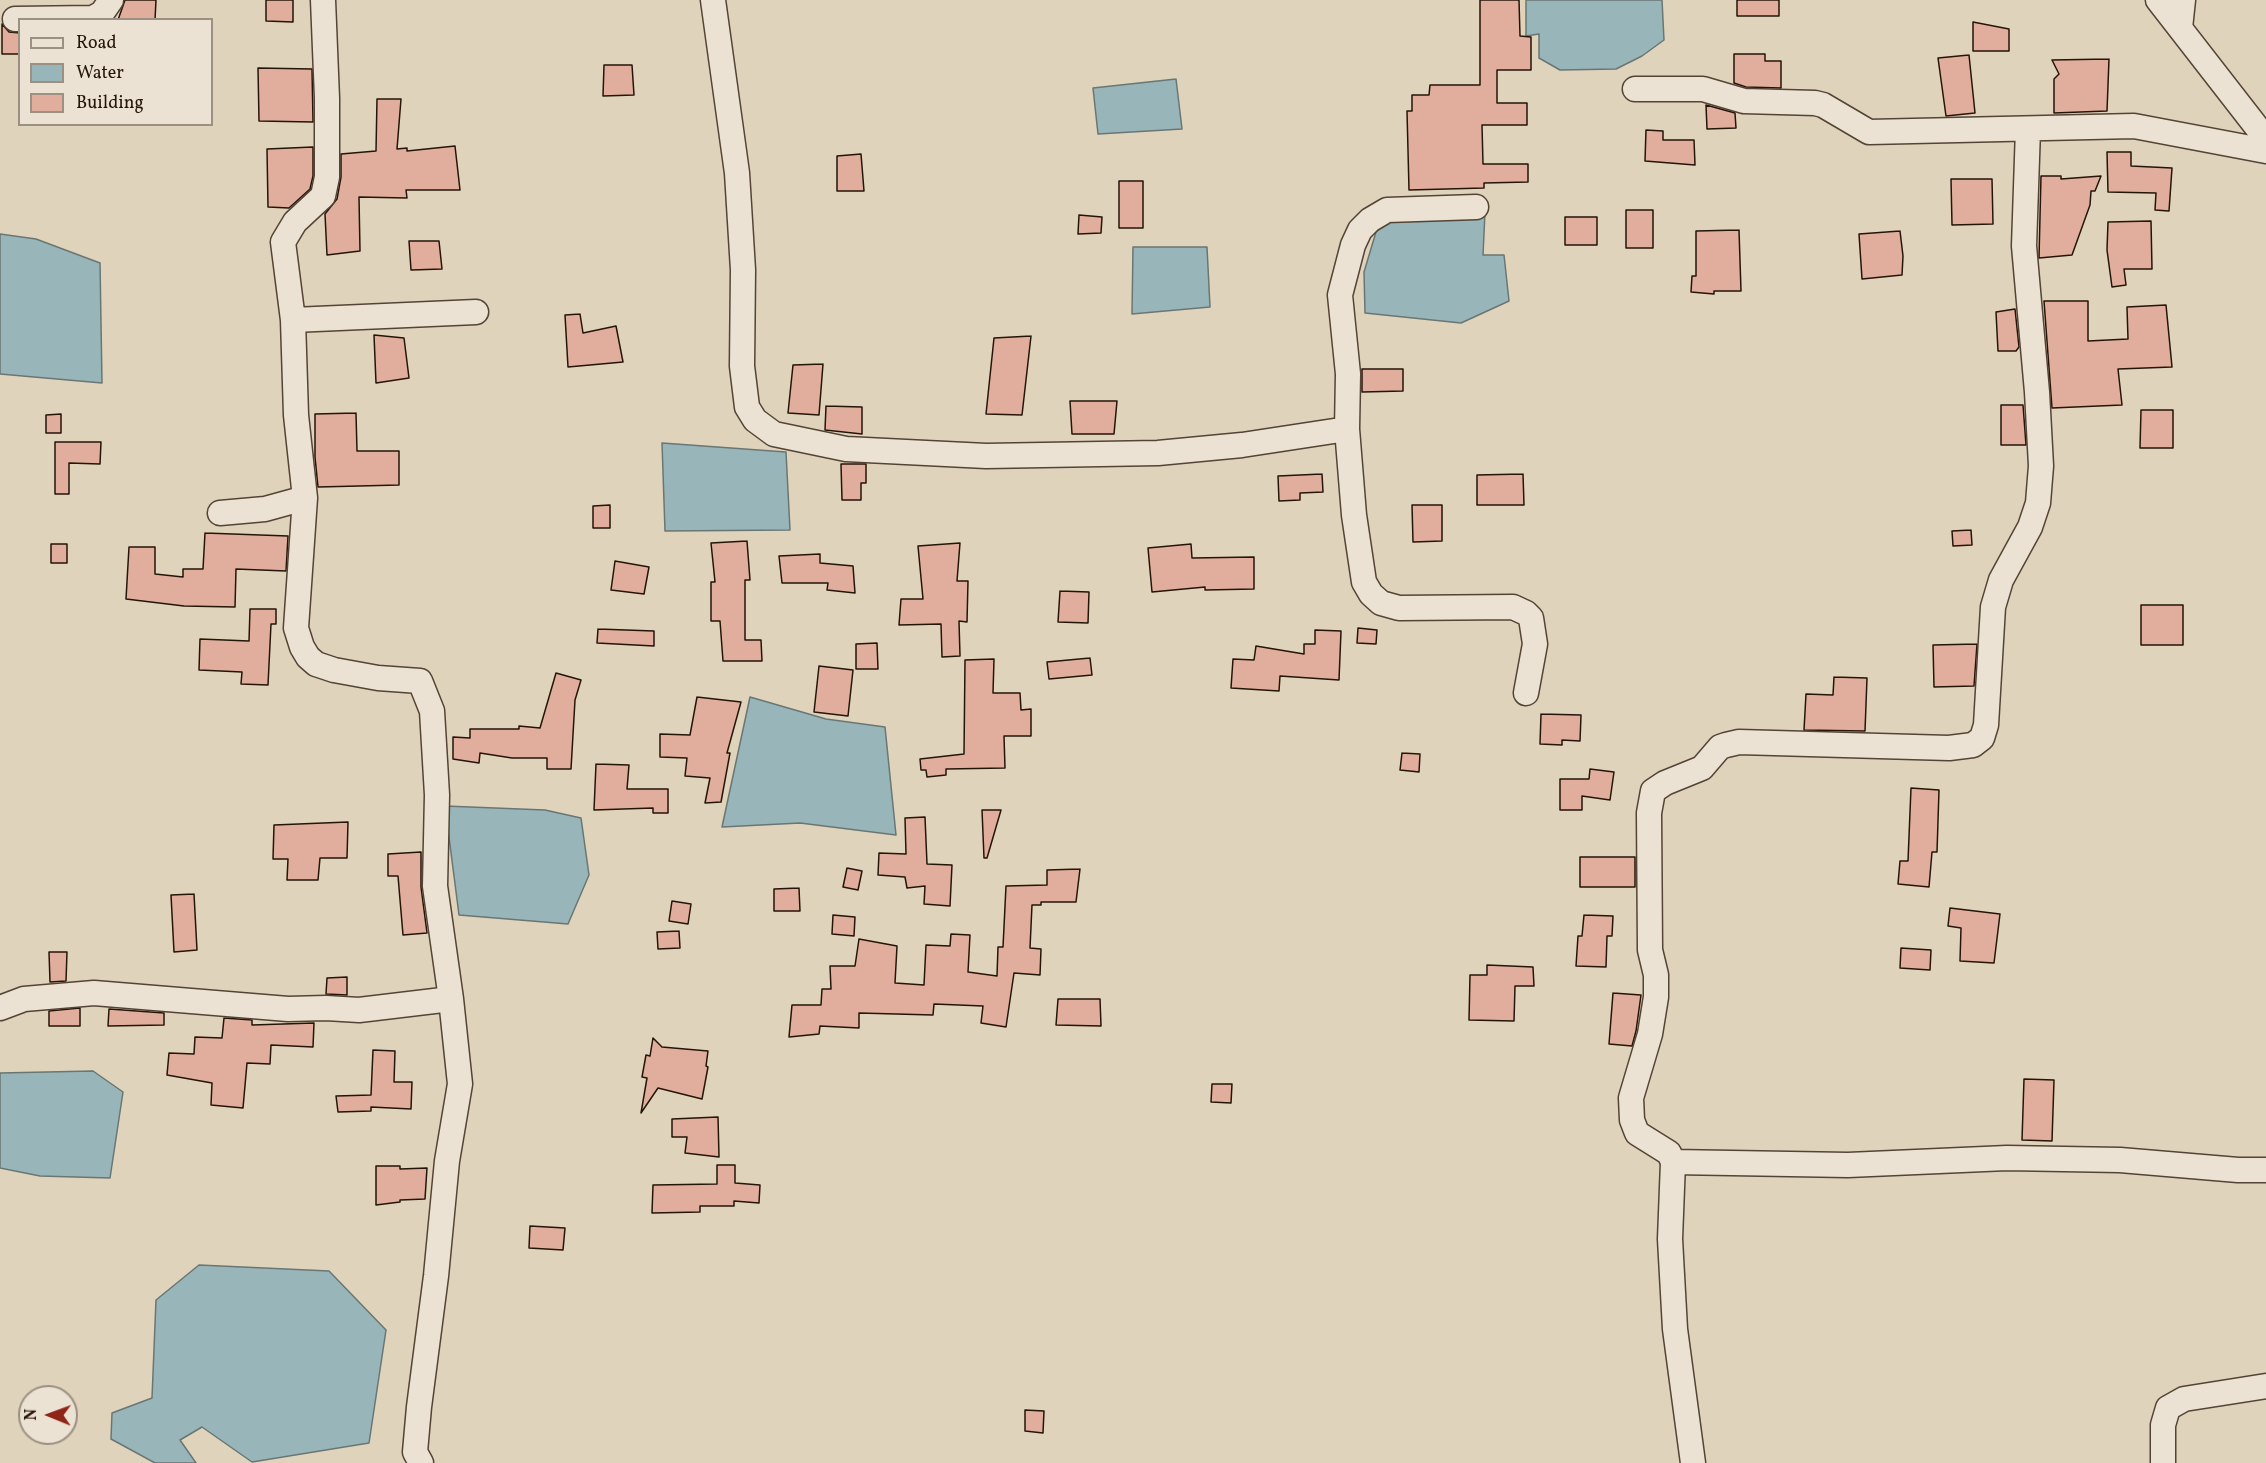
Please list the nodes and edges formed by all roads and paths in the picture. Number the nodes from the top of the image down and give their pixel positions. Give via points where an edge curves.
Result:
1 (111, 0) edge
2 (323, 0) edge
3 (713, 0) edge
4 (2158, 0) edge
5 (2183, 0) edge
6 (93, 18) edge
7 (15, 19) dead end
8 (18, 19) edge
9 (2180, 28) junction
10 (1635, 88) dead end
11 (2028, 129) junction
12 (2266, 139) edge
13 (2266, 151) edge
14 (1476, 207) dead end
15 (476, 312) dead end
16 (293, 320) junction
17 (1347, 429) junction
18 (305, 498) junction
19 (220, 513) dead end
20 (1526, 693) dead end
21 (451, 999) junction
22 (0, 1008) edge
23 (1673, 1162) junction
24 (2266, 1170) edge
25 (2266, 1386) edge
26 (421, 1463) edge
27 (1693, 1463) edge
28 (2163, 1463) edge

1 - 6 street
2 - 16 street via 327,177 323,196 295,222 283,242
3 - 17 street via 736,173 743,270 741,366 747,407 755,420 774,434 846,449 986,456 1158,453
4 - 9 street
5 - 9 street
7 - 8 street
9 - 12 street
10 - 11 street via 1703,89 1744,101 1822,105 1869,132
11 - 13 street via 2134,126
11 - 23 street via 2024,246 2041,466 2038,503 2001,580 1993,607 1982,738 1973,745 1949,748 1726,744 1702,768 1653,791 1649,813 1650,950 1656,997 1650,1034 1631,1098 1632,1120 1637,1132 1669,1153
14 - 17 street via 1388,210 1360,230 1340,295 1348,374
15 - 16 street
16 - 18 street via 296,415
17 - 20 street via 1354,515 1364,582 1371,594 1381,603 1399,608 1513,607 1526,613 1531,618 1535,644
18 - 19 street via 265,510
18 - 21 street via 296,628 308,657 334,670 420,681 432,711 437,795 435,886
21 - 22 street via 359,1010 288,1009 94,993 24,999
21 - 26 street via 460,1084 447,1161 419,1407 415,1452
23 - 24 street via 1848,1165 2007,1158 2120,1160
23 - 27 street via 1675,1329
25 - 28 street via 2184,1399 2168,1408 2163,1425

